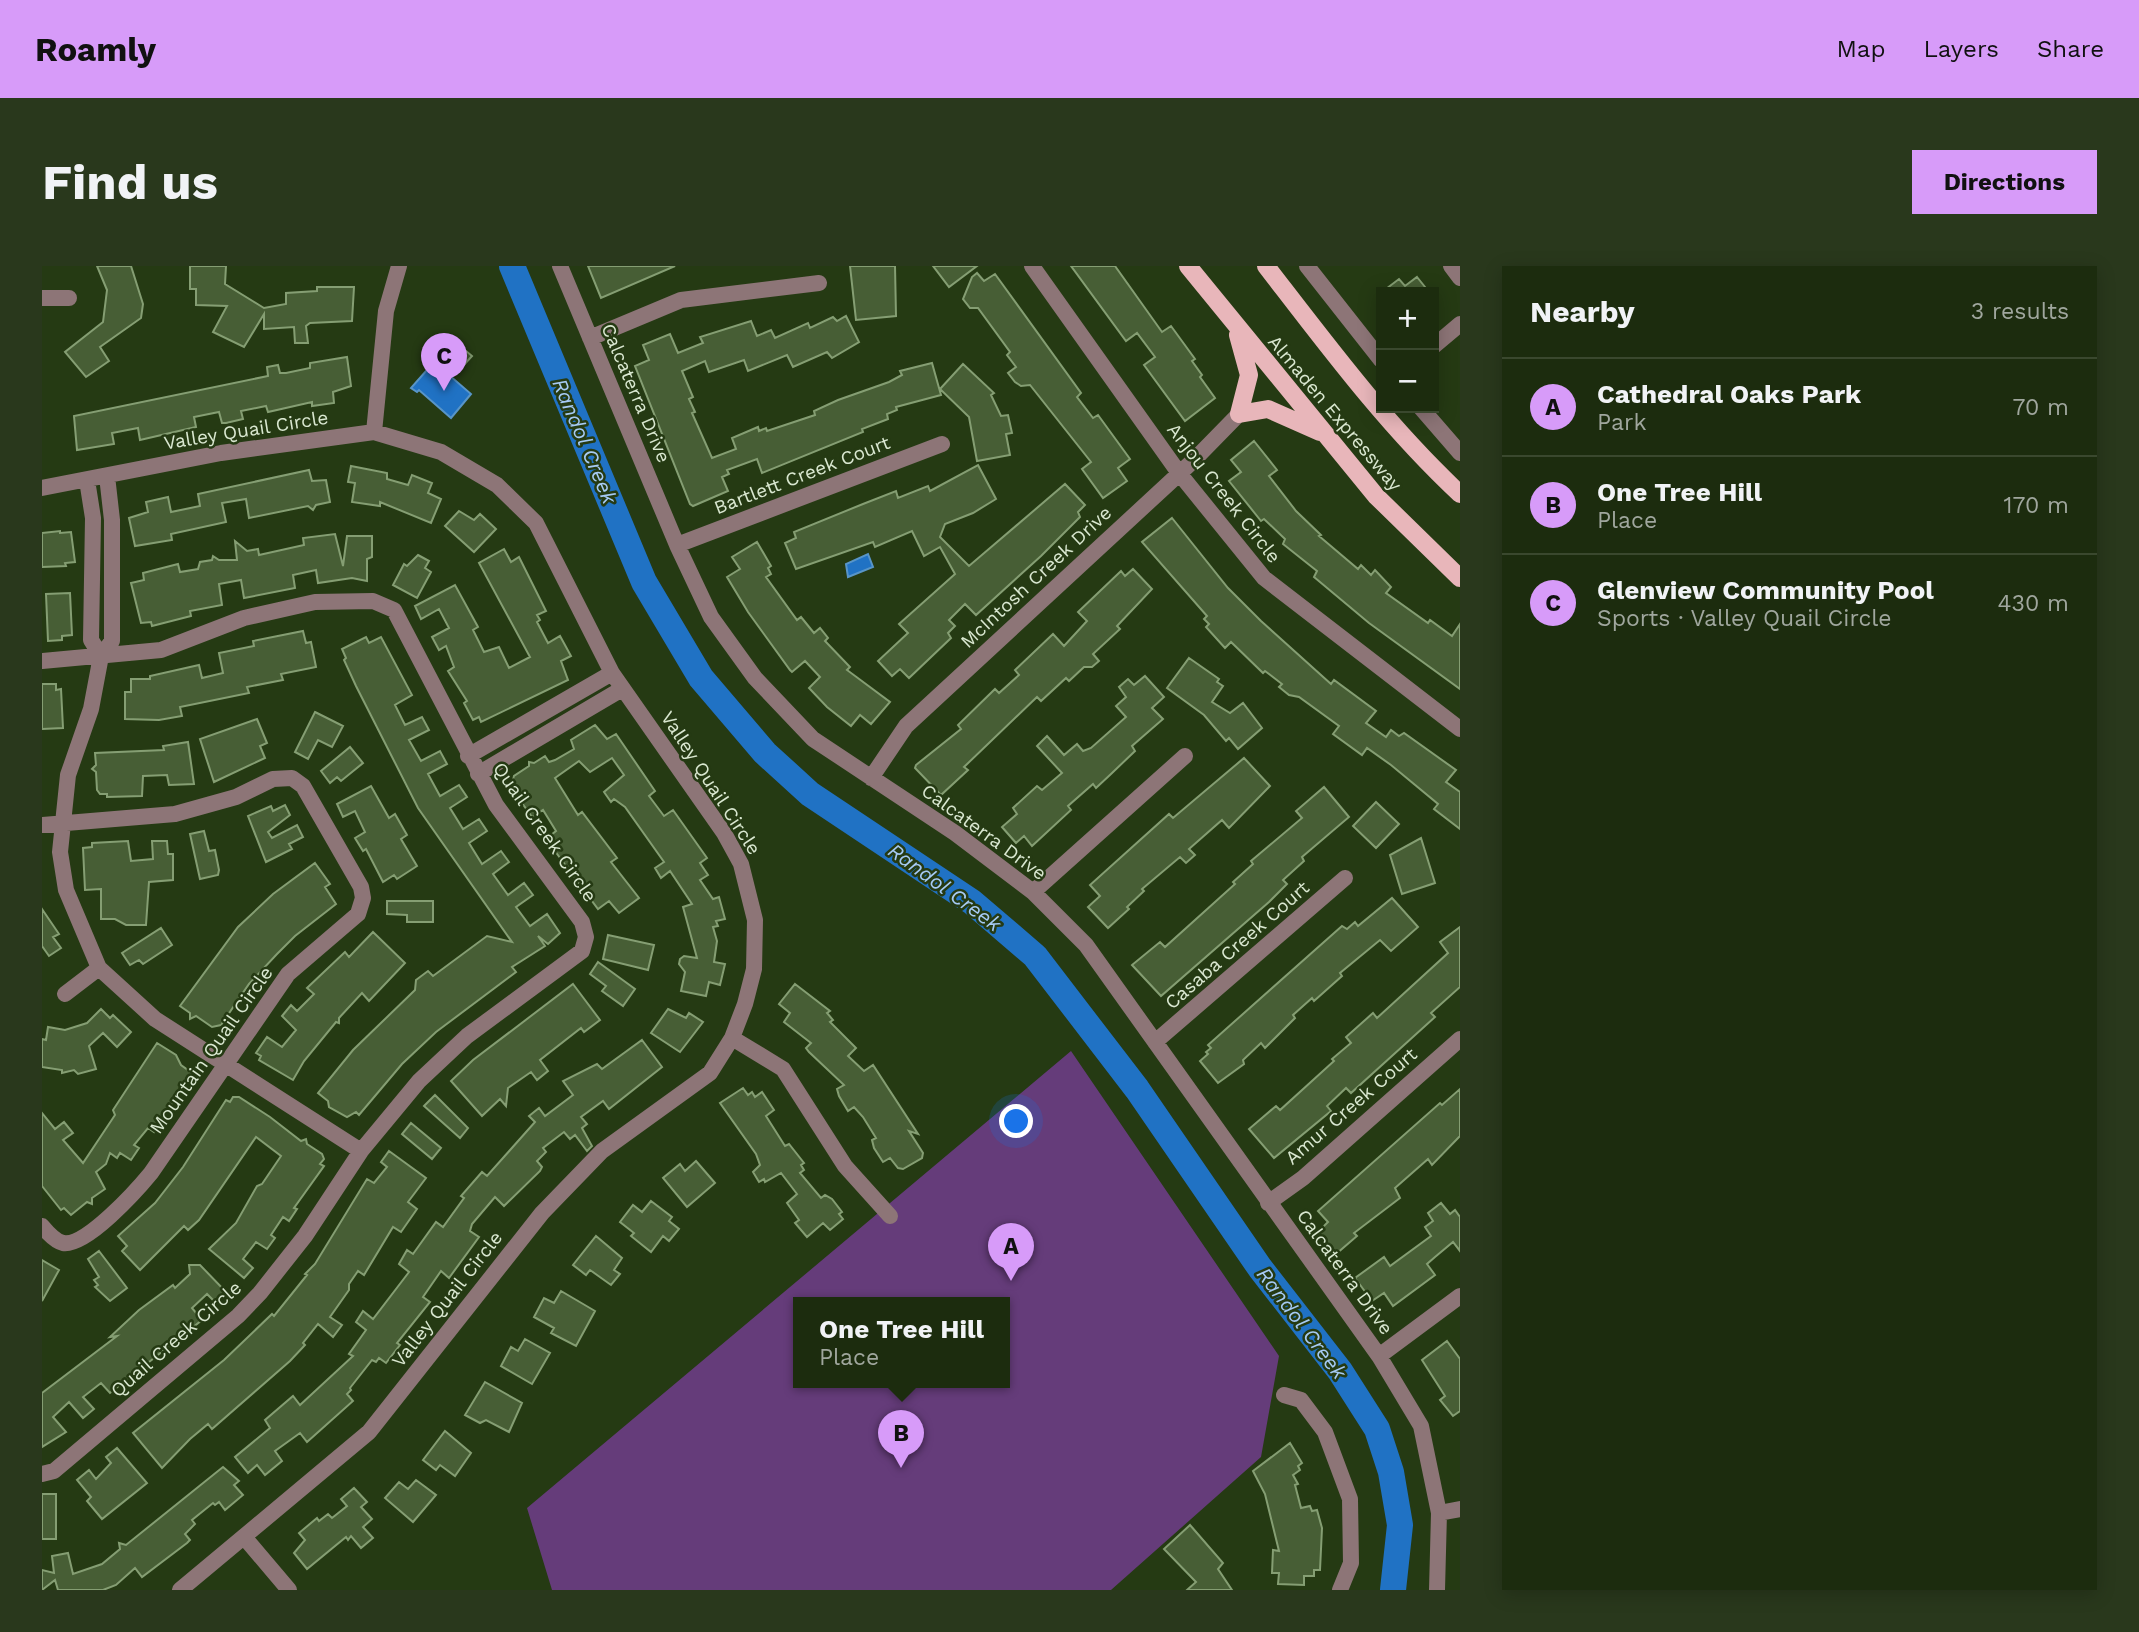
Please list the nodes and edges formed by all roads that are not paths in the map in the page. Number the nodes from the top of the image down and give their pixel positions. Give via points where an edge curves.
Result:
1 (399, 266) edge
2 (560, 266) edge
3 (1032, 266) edge
4 (1188, 266) edge
5 (1266, 266) edge
6 (1307, 266) edge
7 (1451, 266) edge
8 (1460, 278) edge
9 (819, 283) dead end
10 (42, 298) edge
11 (69, 298) dead end
12 (1460, 324) edge
13 (1235, 325) junction
14 (590, 338) junction
15 (1439, 342) edge
16 (1376, 354) edge
17 (1425, 413) edge
18 (1239, 414) junction
19 (374, 432) junction
20 (1322, 432) junction
21 (942, 444) dead end
22 (1460, 453) edge
23 (1179, 473) junction
24 (107, 476) junction
25 (87, 480) junction
26 (42, 488) edge
27 (1460, 494) edge
28 (677, 545) junction
29 (1460, 578) edge
30 (101, 656) junction
31 (42, 661) edge
32 (612, 673) junction
33 (622, 689) junction
34 (1460, 729) edge
35 (468, 756) junction
36 (1185, 756) dead end
37 (478, 774) junction
38 (872, 778) junction
39 (62, 824) junction
40 (42, 825) edge
41 (1345, 878) dead end
42 (1034, 892) junction
43 (99, 968) junction
44 (65, 994) dead end
45 (732, 1038) junction
46 (1460, 1039) edge
47 (1155, 1042) junction
48 (224, 1064) junction
49 (361, 1151) junction
50 (1269, 1203) junction
51 (890, 1216) dead end
52 (42, 1226) edge
53 (1460, 1296) edge
54 (1379, 1356) junction
55 (1284, 1395) dead end
56 (42, 1474) edge
57 (1460, 1509) edge
58 (1439, 1513) junction
59 (245, 1538) junction
60 (180, 1590) edge
61 (289, 1590) edge
62 (1339, 1590) edge
63 (1437, 1590) edge

1 - 19 street via 386,311
2 - 14 street, Calcaterra Drive
3 - 23 street, Anjou Creek Circle
4 - 13 main road, Almaden Expressway
5 - 27 main road, Almaden Expressway via 1368,396 1427,464
6 - 16 street
7 - 8 street
9 - 14 street via 681,300
10 - 11 street
12 - 15 street
13 - 18 main road via 1249,375
13 - 20 main road, Almaden Expressway
14 - 28 street, Calcaterra Drive
17 - 22 street
18 - 20 main road via 1268,409
18 - 23 street, McIntosh Creek Drive
19 - 24 street, Valley Quail Circle via 221,453
19 - 32 street, Valley Quail Circle via 441,452 497,485 536,523
20 - 29 main road, Almaden Expressway via 1376,496
21 - 28 street, Bartlett Creek Court
23 - 34 street, Anjou Creek Circle via 1264,578
23 - 38 street, McIntosh Creek Drive via 906,726
24 - 25 street, Valley Quail Circle
24 - 30 street via 112,520 112,641
25 - 26 street, Valley Quail Circle
25 - 30 street via 93,518 91,640
28 - 38 street, Calcaterra Drive via 711,617 755,678 813,739
30 - 31 street, Quail Creek Circle
30 - 35 street, Quail Creek Circle via 161,650 244,618 315,602 384,604 394,610
30 - 39 street via 91,709 68,775
32 - 33 street, Valley Quail Circle
32 - 35 street
33 - 37 street
33 - 45 street, Valley Quail Circle via 723,833 749,885 755,920 754,970
35 - 37 street, Quail Creek Circle
36 - 42 street
37 - 49 street, Quail Creek Circle via 582,922 584,944 564,965 467,1036 419,1081
38 - 42 street, Calcaterra Drive via 955,832
39 - 40 street, Mountain Quail Circle
39 - 43 street via 60,852 66,890
39 - 48 street, Mountain Quail Circle via 174,814 236,797 282,777 303,786 361,887 362,906 288,974
41 - 47 street, Casaba Creek Court
42 - 47 street, Calcaterra Drive via 1086,945
43 - 44 street
43 - 48 street via 155,1019
45 - 51 street via 783,1069 845,1167
45 - 59 street, Valley Quail Circle via 710,1073 603,1151 542,1213 369,1432
46 - 50 street, Amur Creek Court
47 - 50 street, Calcaterra Drive
48 - 49 street
48 - 52 street, Mountain Quail Circle via 132,1196 73,1242 63,1243
49 - 56 street, Quail Creek Circle via 298,1246 237,1316 54,1471
50 - 54 street, Calcaterra Drive
53 - 54 street
54 - 58 street, Calcaterra Drive via 1421,1426
55 - 62 street via 1301,1400 1325,1432 1350,1499 1351,1563
57 - 58 street
58 - 63 street, Calcaterra Drive
59 - 60 street, Valley Quail Circle
59 - 61 street

